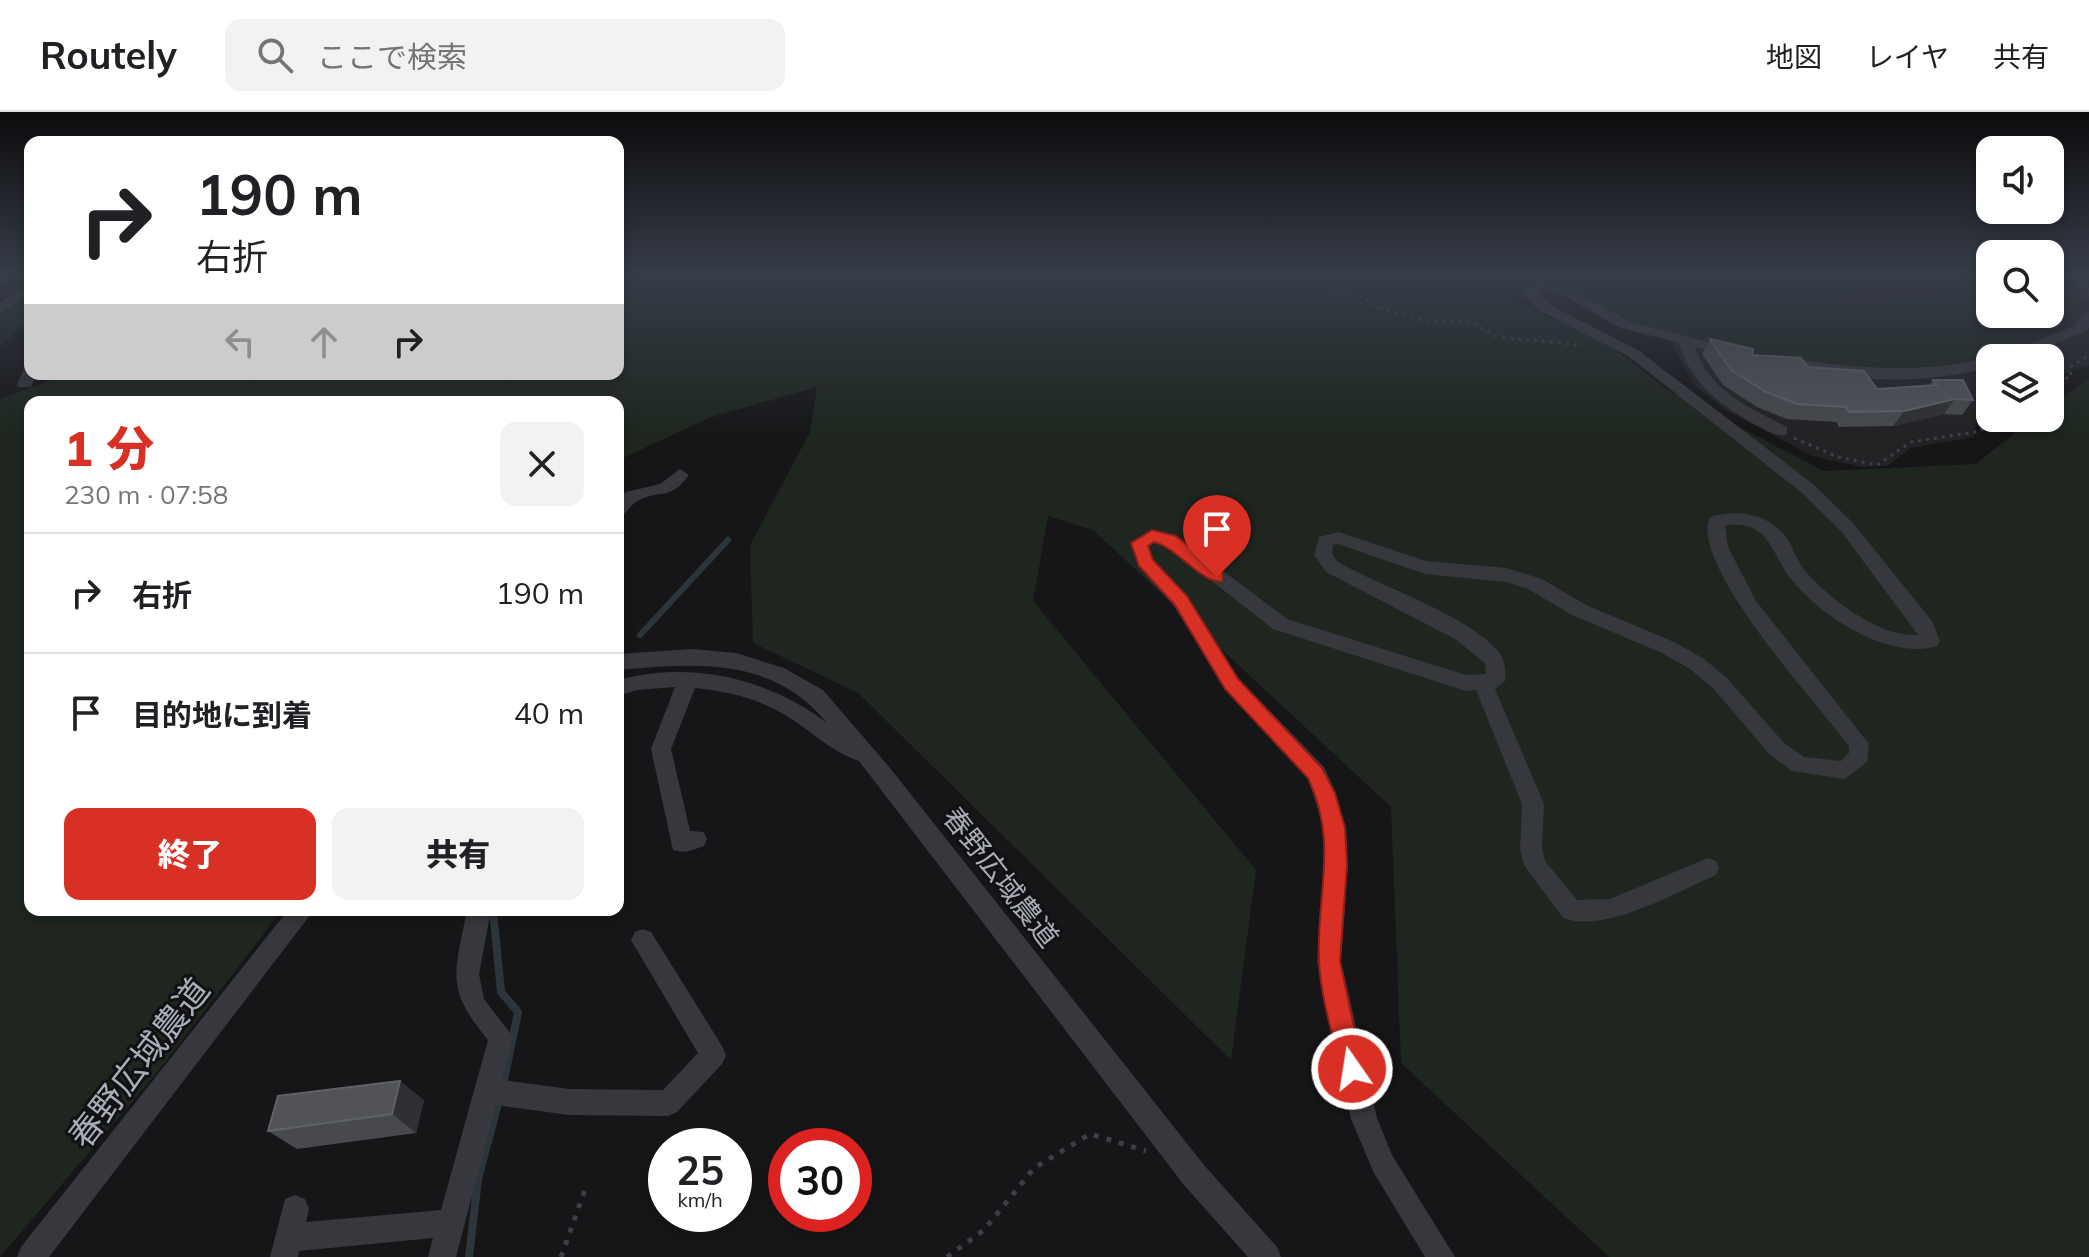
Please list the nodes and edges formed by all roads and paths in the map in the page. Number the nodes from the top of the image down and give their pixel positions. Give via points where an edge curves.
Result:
1 (1481, 326) edge
2 (1585, 326) edge
3 (1635, 326) edge
4 (2082, 326) edge
5 (1682, 342) junction
6 (1587, 344) dead end
7 (2039, 344) edge
8 (2089, 355) edge
9 (1976, 365) edge
10 (2064, 379) edge
11 (1781, 431) joint
12 (1976, 432) edge
13 (680, 475) dead end
14 (624, 505) edge
15 (624, 662) edge
16 (687, 682) junction
17 (1484, 685) junction
18 (624, 686) edge
19 (867, 756) junction
20 (696, 839) dead end
21 (1708, 868) dead end
22 (297, 916) edge
23 (478, 916) edge
24 (643, 940) dead end
25 (485, 1091) junction
26 (1179, 1156) junction
27 (587, 1184) dead end
28 (295, 1209) dead end
29 (448, 1223) junction
30 (286, 1247) edge
31 (31, 1257) edge
32 (442, 1257) edge
33 (561, 1257) edge
34 (947, 1257) edge
35 (1267, 1257) edge
36 (1441, 1257) edge

1 - 6 path via 1508,339
2 - 17 street via 1633,353 1807,488 1909,602 1930,641 1905,644 1864,627 1798,575 1777,538 1762,525 1744,518 1716,521 1719,545 1746,603 1859,744 1860,756 1845,770 1814,769 1777,749 1697,664 1535,584 1506,575 1425,567 1339,538 1325,541 1323,555 1332,567 1466,637 1492,658 1495,681
3 - 5 street
4 - 7 street
5 - 9 street via 1836,370 1936,373
5 - 11 street via 1711,389
8 - 10 path via 2076,360 2071,377
11 - 12 path via 1820,452 1877,465 1911,442
13 - 14 street via 666,489 632,496
15 - 19 street, 春野広域農道 via 692,656 736,661 784,676 816,696
16 - 18 street
16 - 19 street via 739,685 791,707 844,749
16 - 20 street via 661,749 681,843
17 - 21 street via 1533,804 1535,865 1571,911 1611,909
17 - 36 street via 1441,677 1280,624 1171,540 1152,536 1139,543 1145,562 1181,601 1232,684 1316,773 1325,793 1335,828 1337,865 1329,961 1364,1119 1383,1164
19 - 26 street, 春野広域農道
22 - 31 street, 春野広域農道
23 - 25 street via 467,974 473,1004 501,1037
24 - 25 street via 713,1055 668,1103 569,1102
25 - 29 street
26 - 34 path via 1131,1149 1090,1134 1034,1168 984,1230
26 - 35 street, 春野広域農道
27 - 33 path
28 - 30 street
29 - 30 street
29 - 32 street

